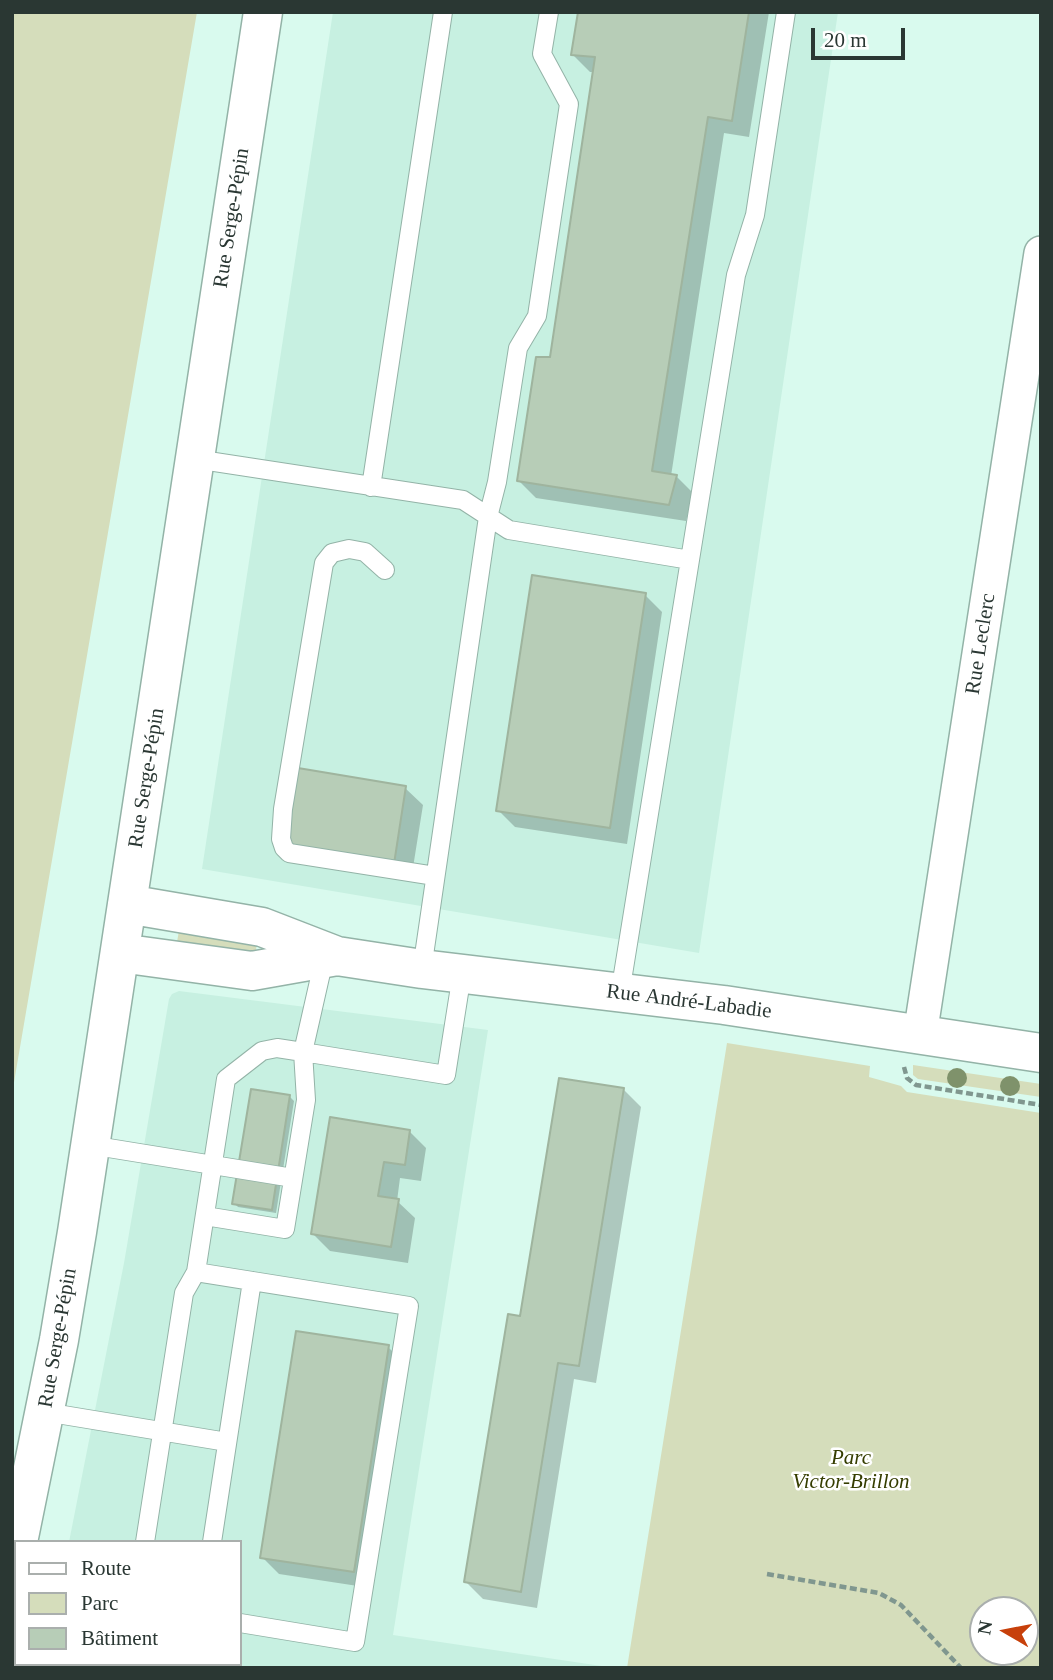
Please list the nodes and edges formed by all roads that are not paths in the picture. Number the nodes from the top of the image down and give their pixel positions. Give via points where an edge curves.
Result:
1 (263, 12) edge
2 (443, 12) edge
3 (549, 12) edge
4 (786, 12) edge
5 (1041, 253) edge
6 (195, 459) junction
7 (370, 487) junction
8 (488, 517) junction
9 (690, 560) junction
10 (385, 570) dead end
11 (435, 876) junction
12 (127, 904) junction
13 (120, 953) junction
14 (329, 956) junction
15 (422, 969) junction
16 (462, 974) junction
17 (620, 993) junction
18 (912, 1051) junction
19 (303, 1052) junction
20 (1041, 1053) edge
21 (90, 1145) junction
22 (213, 1165) junction
23 (293, 1178) junction
24 (205, 1216) junction
25 (196, 1272) junction
26 (252, 1281) junction
27 (45, 1412) junction
28 (162, 1432) junction
29 (227, 1442) junction
30 (18, 1540) edge
31 (145, 1540) edge
32 (212, 1540) edge
33 (242, 1623) edge

1 - 6 street, Rue Serge-Pépin
2 - 7 lane
3 - 8 lane via 542,54 569,104 537,316 518,348
4 - 9 lane via 755,215 736,275
5 - 18 street, Rue Leclerc
6 - 7 lane
6 - 12 street, Rue Serge-Pépin
7 - 8 lane via 463,500
8 - 9 lane via 509,530
8 - 11 lane
9 - 17 lane
10 - 11 lane via 365,552 349,549 332,553 324,563 281,839 289,853
11 - 15 lane
12 - 13 street, Rue Serge-Pépin
12 - 14 street, Rue André-Labadie via 262,926
13 - 14 street, Rue André-Labadie via 252,971
13 - 21 street, Rue Serge-Pépin
14 - 15 street, Rue André-Labadie
14 - 19 lane
15 - 16 street, Rue André-Labadie
16 - 17 street, Rue André-Labadie
16 - 19 lane via 446,1074
17 - 18 street, Rue André-Labadie via 724,1005
18 - 20 street, Rue André-Labadie
19 - 22 lane via 270,1048 226,1079
19 - 23 lane via 306,1100
21 - 22 lane
21 - 27 street, Rue Serge-Pépin
22 - 23 lane
22 - 24 lane
23 - 24 lane via 285,1229
24 - 25 lane
25 - 26 lane
25 - 28 lane via 184,1293
26 - 29 lane
26 - 33 lane via 409,1306 355,1642
27 - 28 lane
27 - 30 street, Rue Serge-Pépin
28 - 29 lane
28 - 31 lane
29 - 32 lane

